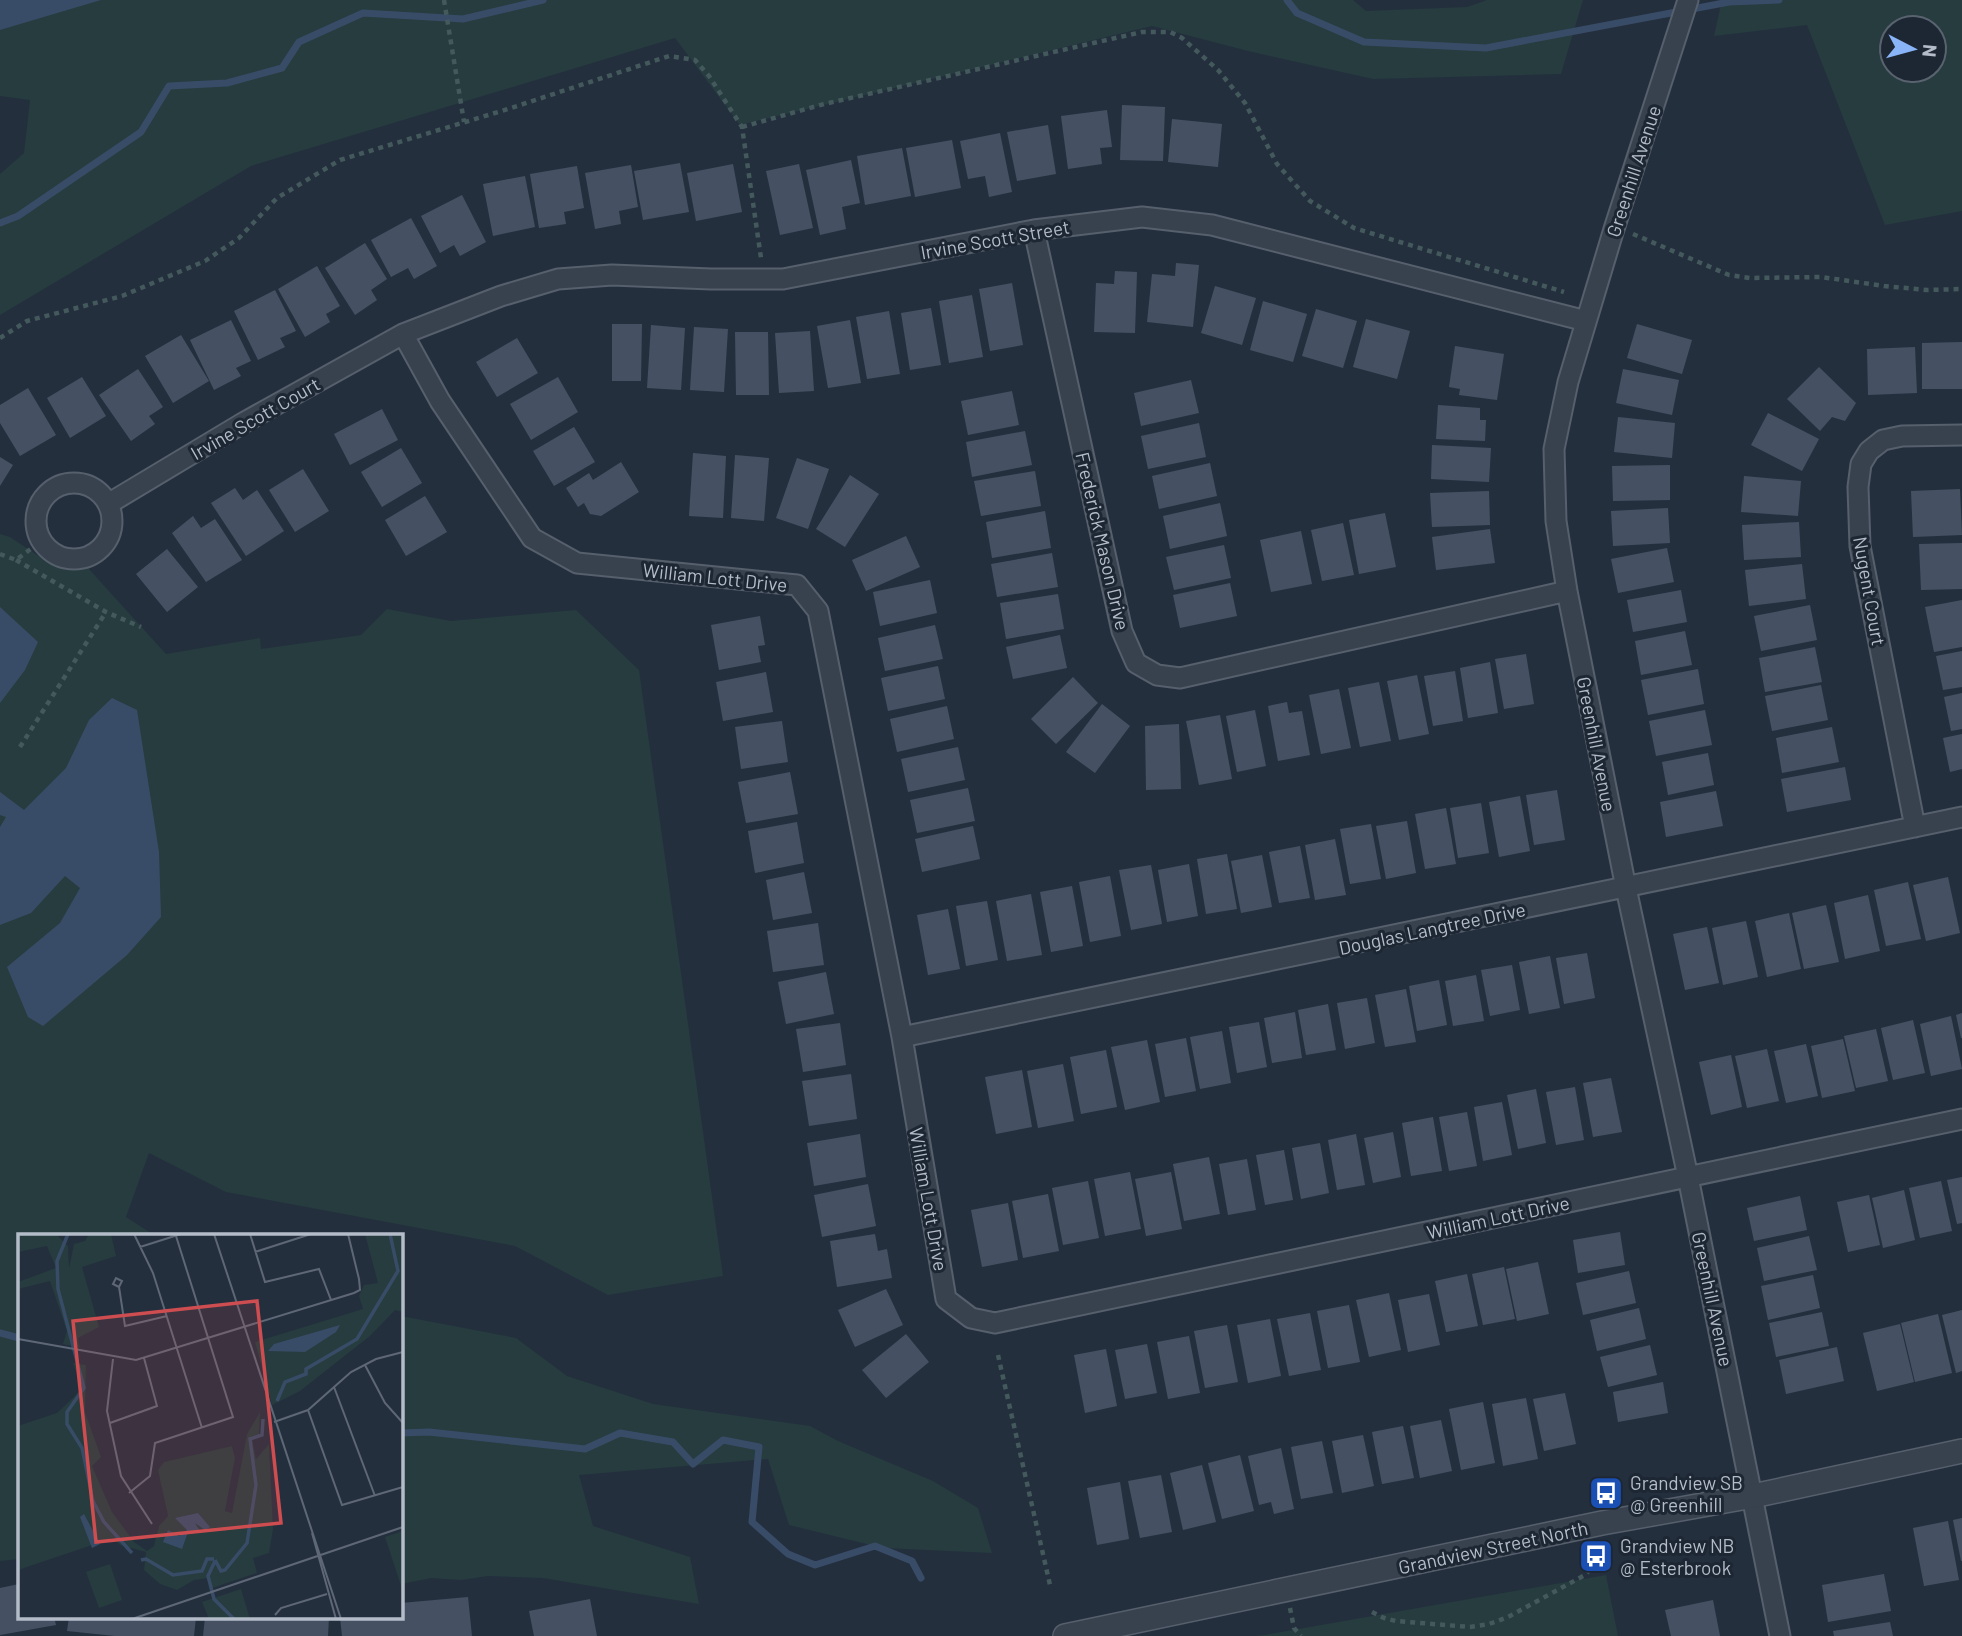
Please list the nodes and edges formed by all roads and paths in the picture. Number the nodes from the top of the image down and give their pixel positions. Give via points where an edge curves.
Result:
1 (443, 0) edge
2 (1688, 0) edge
3 (464, 122) junction
4 (742, 127) junction
5 (1614, 229) junction
6 (1034, 230) junction
7 (748, 257) dead end
8 (1962, 289) edge
9 (1593, 300) junction
10 (1587, 321) junction
11 (404, 334) junction
12 (0, 338) edge
13 (1962, 435) edge
14 (108, 504) junction
15 (40, 542) junction
16 (0, 554) edge
17 (16, 560) junction
18 (1567, 591) junction
19 (106, 612) junction
20 (141, 627) dead end
21 (20, 747) dead end
22 (1962, 817) edge
23 (1914, 827) junction
24 (1626, 888) junction
25 (902, 1037) junction
26 (1962, 1119) edge
27 (1688, 1177) junction
28 (998, 1355) dead end
29 (1962, 1451) edge
30 (1753, 1496) junction
31 (1593, 1566) dead end
32 (1050, 1585) dead end
33 (1287, 1590) junction
34 (1372, 1612) dead end
35 (1065, 1636) edge
36 (1301, 1636) edge
37 (1780, 1636) edge

1 - 3 path
2 - 5 street, Greenhill Avenue
3 - 4 path via 668,56 695,60
3 - 12 path via 340,160 277,198 239,238 205,261 122,296 27,321
4 - 7 path via 761,258
4 - 9 path via 1142,32 1170,32 1218,70 1245,103 1277,164 1310,201 1354,228
5 - 8 path via 1730,275
5 - 9 street, Greenhill Avenue
6 - 10 street, Irvine Scott Street via 1142,216 1212,225
6 - 11 street, Irvine Scott Street via 783,279 612,275 558,279
6 - 18 street, Frederick Mason Drive via 1122,631 1136,663 1157,676 1180,678
9 - 10 street, Greenhill Avenue
10 - 18 street, Greenhill Avenue via 1554,449 1556,521
11 - 14 street, Irvine Scott Court
11 - 25 street, William Lott Drive via 440,401 532,538 577,563 797,585 818,611
13 - 23 street, Nugent Court via 1883,440 1861,464 1858,487 1860,546
14 - 15 street via 113,520 100,550 85,558 69,559
14 - 15 street via 85,485 55,488 37,512
15 - 17 path
16 - 17 path
17 - 19 path
18 - 24 street, Greenhill Avenue
19 - 20 path
19 - 21 path
22 - 23 street, Douglas Langtree Drive
23 - 24 street, Douglas Langtree Drive
24 - 25 street, Douglas Langtree Drive
24 - 27 street, Greenhill Avenue
25 - 27 street, William Lott Drive via 946,1299 971,1318 995,1323
26 - 27 street, William Lott Drive
27 - 30 street, Greenhill Avenue
28 - 32 path
29 - 30 street, Grandview Street North
30 - 33 street, Grandview Street North
30 - 37 street, Greenhill Avenue
31 - 34 path via 1489,1625 1396,1621
33 - 35 street, Grandview Street North
33 - 36 path via 1294,1628

